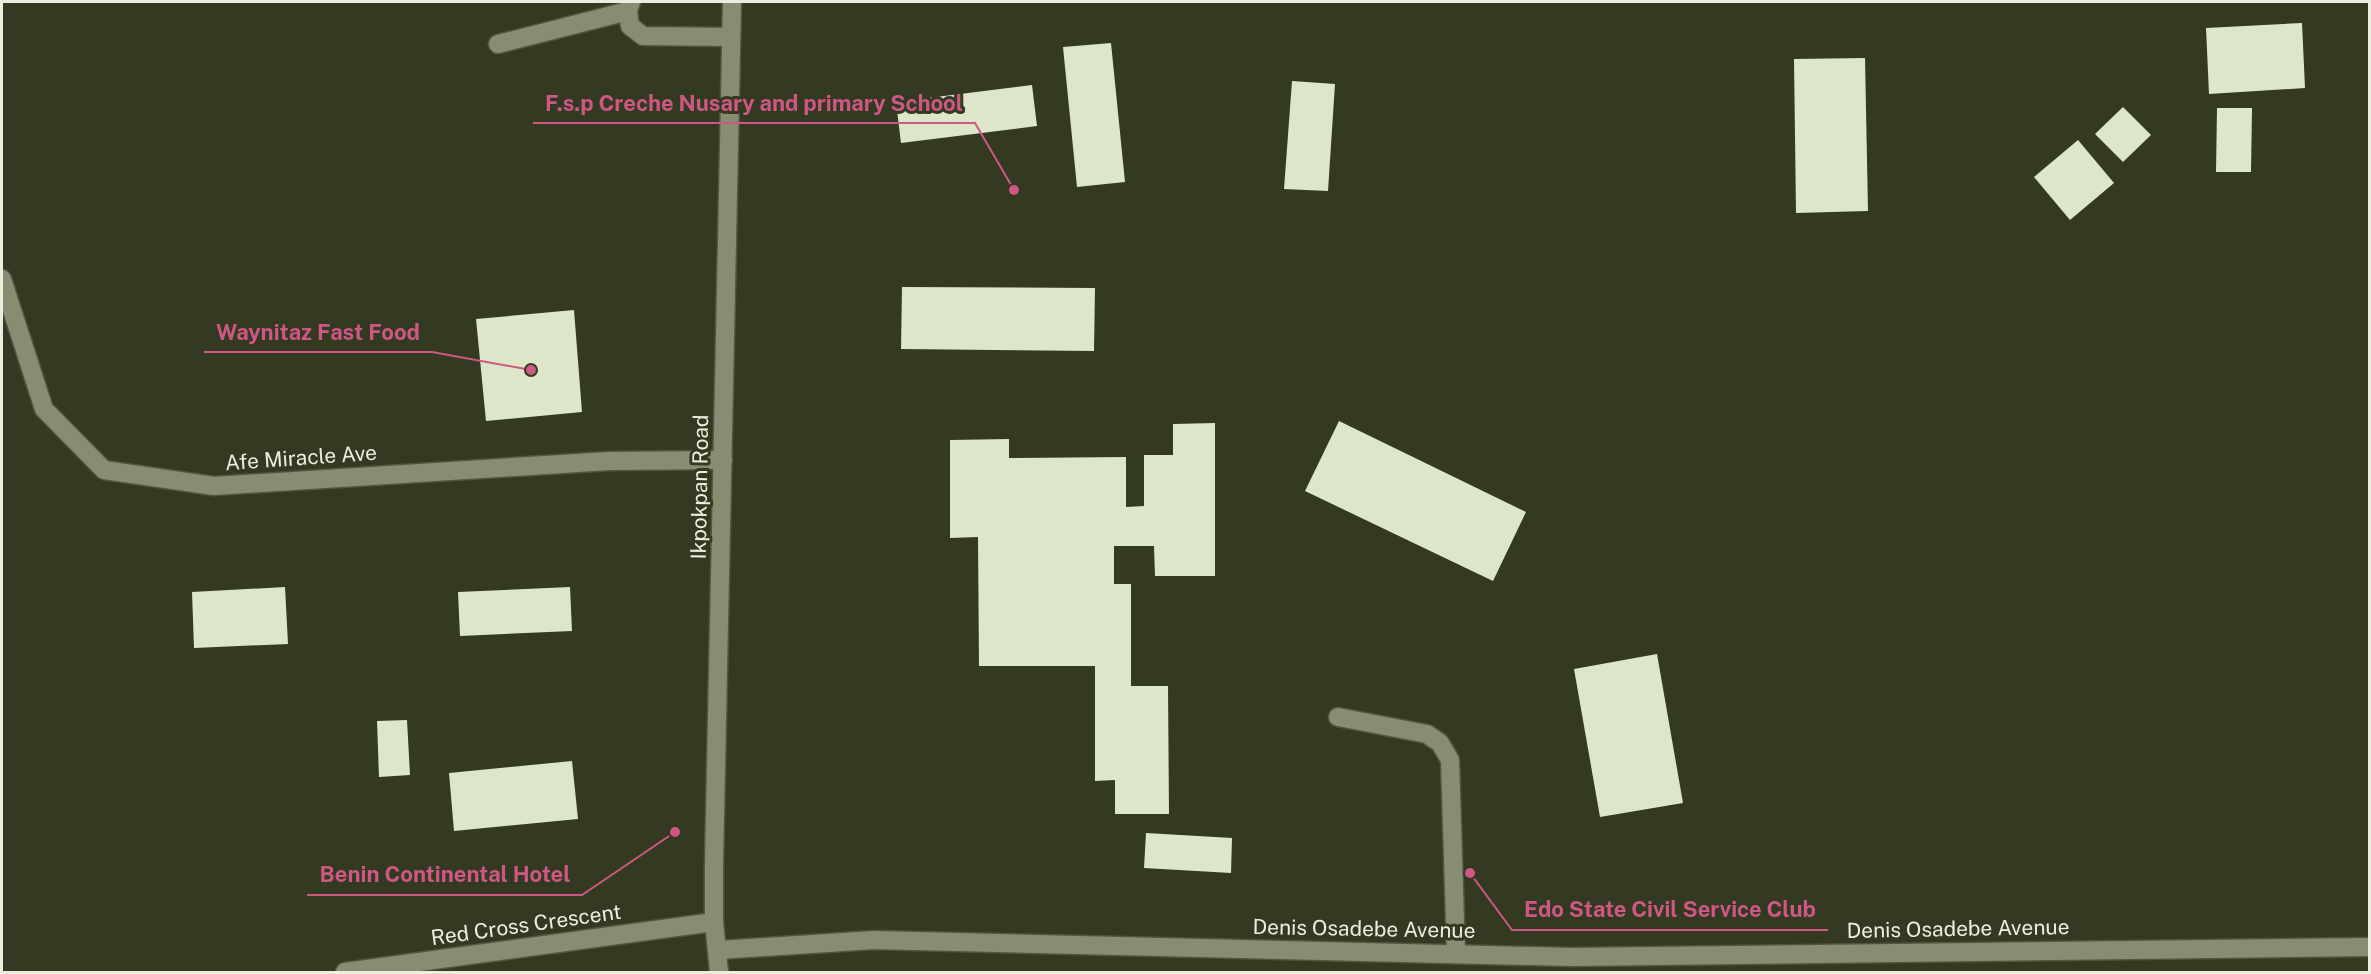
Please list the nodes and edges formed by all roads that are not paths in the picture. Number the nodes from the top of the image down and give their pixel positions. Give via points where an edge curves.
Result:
1 (732, 2) edge
2 (629, 6) edge
3 (731, 37) junction
4 (498, 44) dead end
5 (2, 279) edge
6 (723, 460) junction
7 (1338, 717) dead end
8 (714, 922) junction
9 (2370, 947) edge
10 (719, 950) junction
11 (1456, 954) junction
12 (1682, 964) edge
13 (1572, 965) edge
14 (345, 972) edge
15 (719, 972) edge

1 - 3 street, Ikpokpan Road
2 - 3 street via 630,26 643,36
2 - 4 street
3 - 6 street, Ikpokpan Road
5 - 6 street, Afe Miracle Ave via 44,409 104,470 214,486 609,461
6 - 8 street, Ikpokpan Road
7 - 11 street via 1427,734 1440,743 1450,759
8 - 10 street, Ikpokpan Road
8 - 14 street, Red Cross Crescent
9 - 12 street, Denis Osadebe Avenue
10 - 11 street, Denis Osadebe Avenue via 874,940
10 - 15 street, Ikpokpan Road
11 - 13 street, Denis Osadebe Avenue
12 - 13 street, Denis Osadebe Avenue

